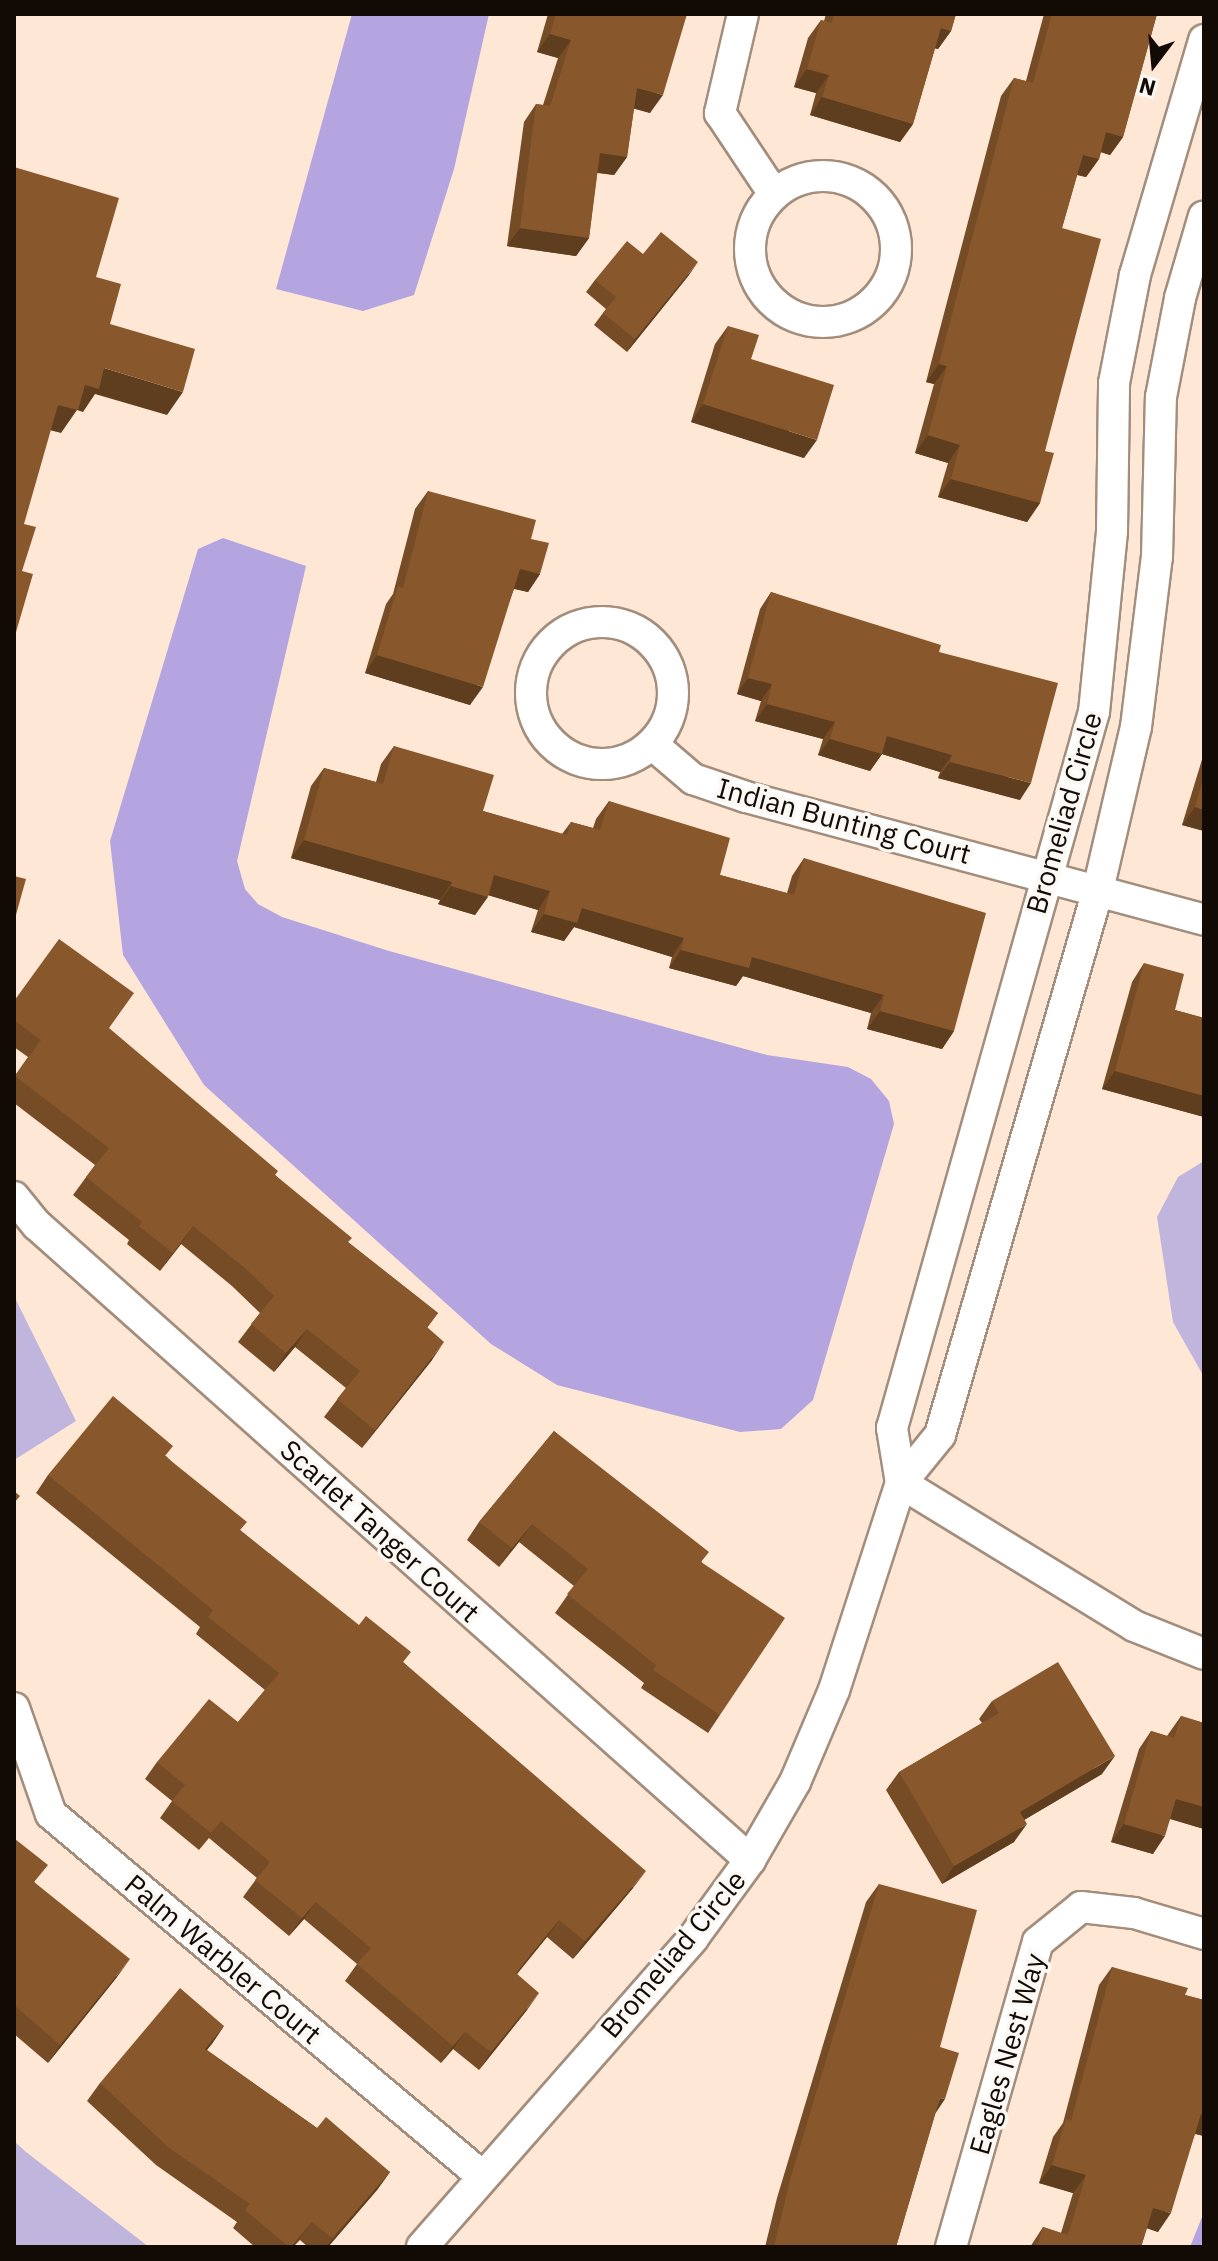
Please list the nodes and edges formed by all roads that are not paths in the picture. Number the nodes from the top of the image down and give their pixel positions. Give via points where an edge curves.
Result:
1 (743, 14) edge
2 (1204, 40) edge
3 (774, 194) junction
4 (1204, 216) edge
5 (652, 744) junction
6 (1047, 876) junction
7 (1098, 890) junction
8 (1204, 920) edge
9 (14, 1197) edge
10 (901, 1483) junction
11 (1204, 1654) edge
12 (14, 1708) edge
13 (750, 1860) junction
14 (1204, 1934) edge
15 (482, 2176) junction
16 (422, 2247) edge
17 (951, 2247) edge

1 - 3 street via 720,113 726,130
2 - 6 street, Bromeliad Circle via 1122,337 1111,426 1112,531 1094,712
3 - 3 street via 751,234 755,280 768,299 808,322 843,319 874,303 889,283 896,259 895,234 886,210 869,191 846,179 821,176 796,181
4 - 7 street, Bromeliad Circle via 1166,359 1144,685
5 - 5 street via 667,724 674,700 667,664 653,644 633,629 609,622 572,629 551,644 536,667 531,694 536,721 552,744 575,759 602,765 629,759
5 - 6 street, Indian Bunting Court via 693,779 746,797
6 - 7 street, Indian Bunting Court
6 - 10 street, Bromeliad Circle via 892,1428
7 - 8 street, Indian Bunting Court
7 - 10 street, Bromeliad Circle via 940,1435
9 - 13 street, Scarlet Tanger Court via 37,1225
10 - 11 street via 1134,1626
10 - 13 street, Bromeliad Circle via 834,1690 795,1782
12 - 15 street, Palm Warbler Court via 51,1814
13 - 15 street, Bromeliad Circle via 693,1938
14 - 17 street, Eagles Nest Way via 1134,1913 1081,1907 1038,1942
15 - 16 street, Bromeliad Circle

